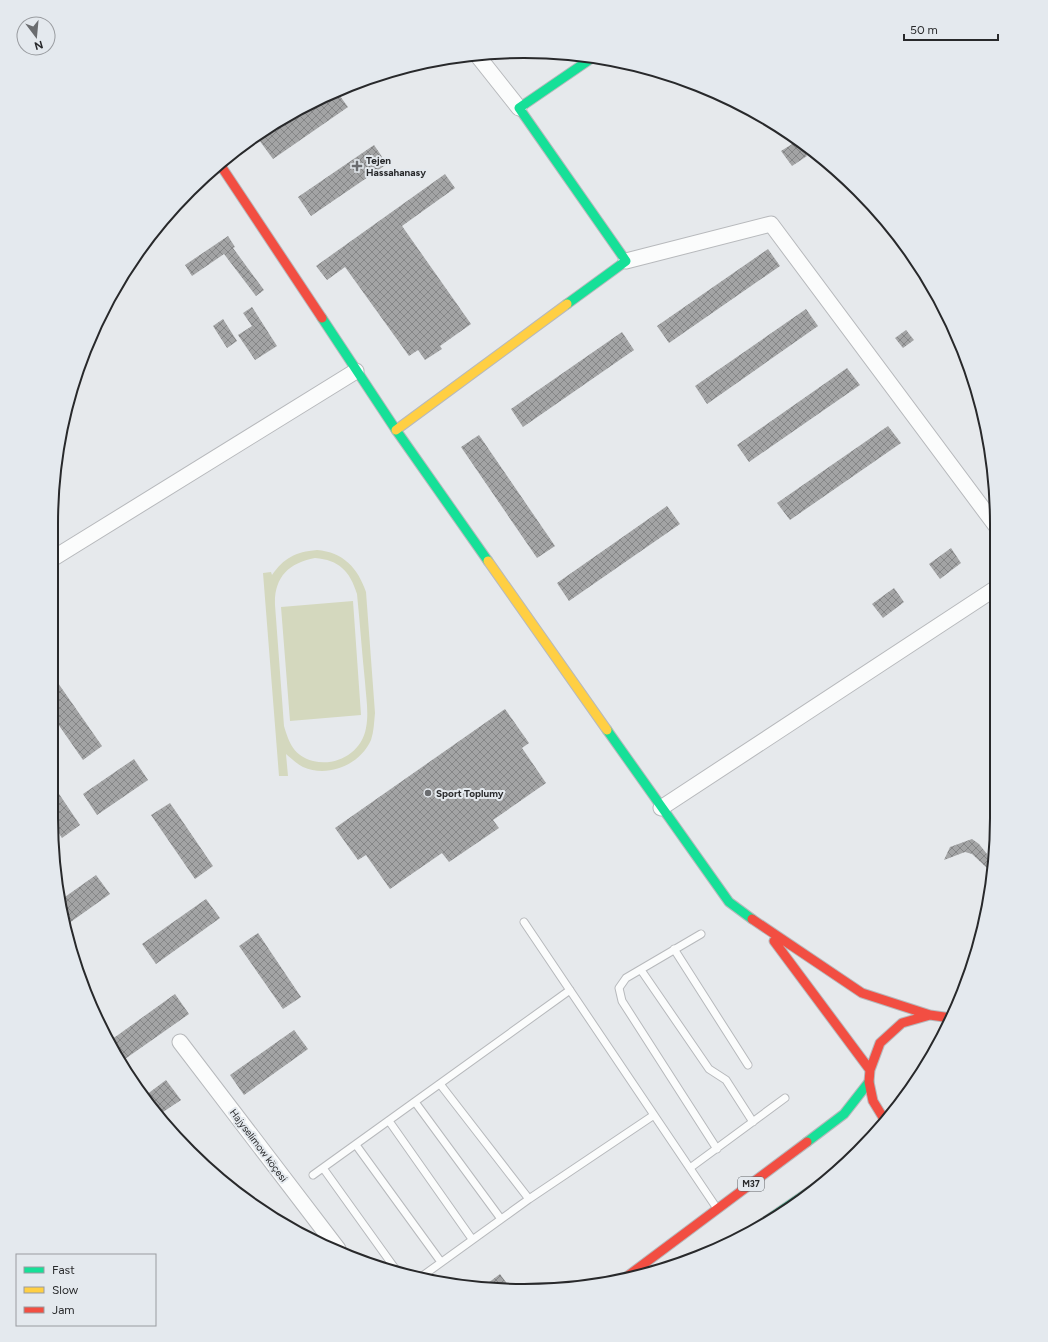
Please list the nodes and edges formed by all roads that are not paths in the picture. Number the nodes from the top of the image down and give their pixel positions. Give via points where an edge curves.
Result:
1 (481, 60) edge
2 (586, 62) edge
3 (519, 108) junction
4 (223, 169) edge
5 (626, 261) junction
6 (356, 371) junction
7 (396, 430) junction
8 (990, 518) edge
9 (58, 555) edge
10 (990, 592) edge
11 (661, 808) junction
12 (524, 922) dead end
13 (766, 929) junction
14 (701, 934) dead end
15 (674, 949) junction
16 (641, 970) junction
17 (570, 990) junction
18 (930, 1015) junction
19 (946, 1015) edge
20 (941, 1016) junction
21 (945, 1017) edge
22 (180, 1042) dead end
23 (748, 1065) dead end
24 (870, 1070) junction
25 (869, 1082) junction
26 (440, 1084) junction
27 (785, 1098) dead end
28 (415, 1102) junction
29 (654, 1115) junction
30 (882, 1116) edge
31 (389, 1121) junction
32 (754, 1122) junction
33 (356, 1145) junction
34 (717, 1149) junction
35 (323, 1168) junction
36 (690, 1168) junction
37 (313, 1175) dead end
38 (529, 1199) junction
39 (718, 1209) junction
40 (501, 1219) junction
41 (472, 1239) junction
42 (335, 1244) edge
43 (442, 1262) junction
44 (392, 1265) edge
45 (634, 1271) edge
46 (426, 1273) edge

1 - 3 street
2 - 3 main road
3 - 5 main road
4 - 6 main road
5 - 7 main road
5 - 8 street via 771,224
6 - 7 main road
6 - 9 street
7 - 11 main road
10 - 11 street
11 - 13 main road via 729,902
12 - 17 lane
13 - 18 main road via 862,993
13 - 24 main road
14 - 15 lane
15 - 16 lane
15 - 23 lane
16 - 32 lane via 709,1069 726,1080
16 - 34 lane via 626,978 619,988 622,1001
17 - 26 lane
17 - 29 lane
18 - 20 main road
18 - 24 main road via 902,1024 880,1043
19 - 20 main road
20 - 21 main road
22 - 42 street, Hajyselimow köçesi
24 - 25 main road
25 - 30 main road via 873,1101
25 - 39 main road, M37 via 844,1114
26 - 28 lane
26 - 38 lane
27 - 32 lane
28 - 31 lane
28 - 40 lane
29 - 36 lane
29 - 38 lane
31 - 33 lane
31 - 41 lane
32 - 34 lane
33 - 35 lane
33 - 43 lane
34 - 36 lane
35 - 37 lane
35 - 44 lane
36 - 39 lane
38 - 40 lane
39 - 45 main road, M37
40 - 41 lane
41 - 43 lane
43 - 46 lane

